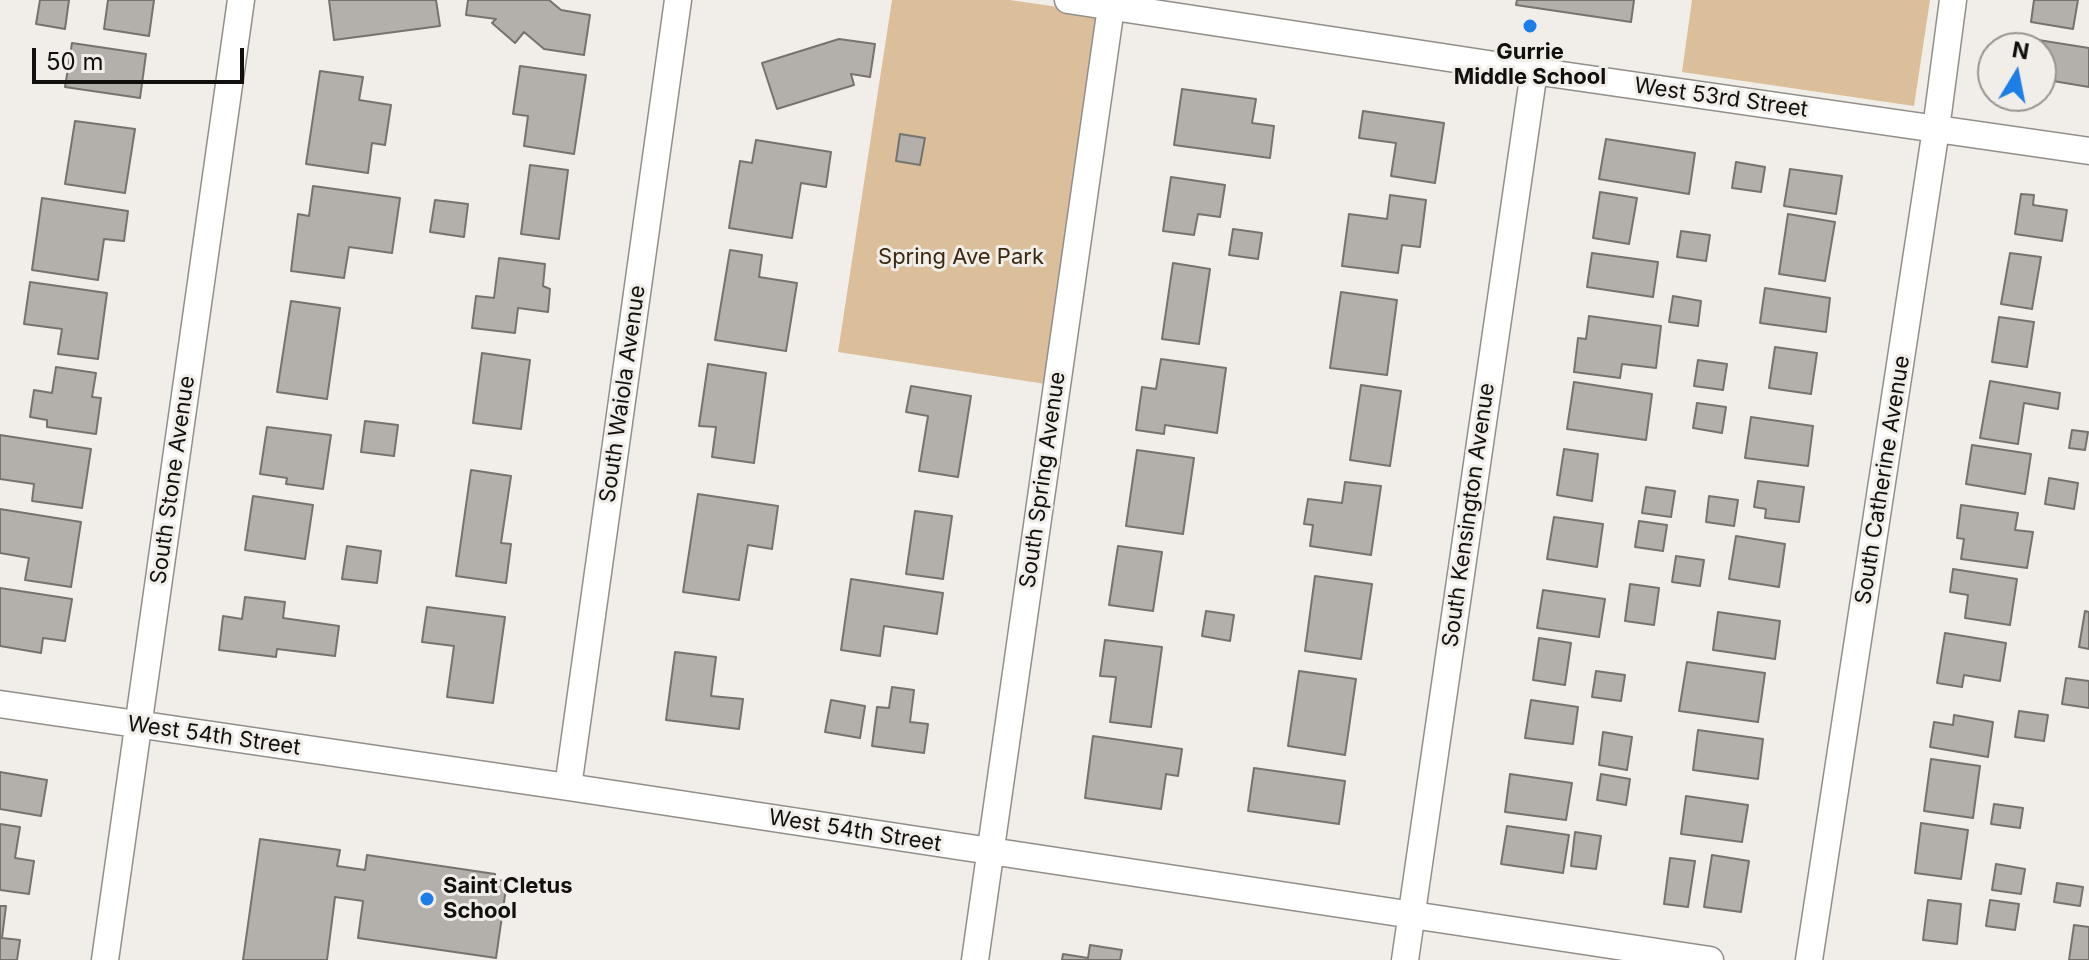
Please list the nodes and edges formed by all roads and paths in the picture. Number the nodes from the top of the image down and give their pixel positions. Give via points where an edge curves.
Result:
1 (241, 0) edge
2 (678, 0) edge
3 (1068, 0) edge
4 (1953, 0) edge
5 (1112, 3) edge
6 (1534, 71) junction
7 (1936, 129) junction
8 (2089, 151) edge
9 (0, 704) edge
10 (138, 725) junction
11 (568, 787) junction
12 (990, 852) junction
13 (1411, 914) junction
14 (105, 960) edge
15 (975, 960) edge
16 (1405, 960) edge
17 (1710, 960) edge
18 (1809, 960) edge

1 - 10 street, South Stone Avenue
2 - 11 street, South Waiola Avenue
3 - 5 street, West 53rd Street
4 - 7 street, South Catherine Avenue
5 - 6 street, West 53rd Street
5 - 12 street, South Spring Avenue
6 - 7 street, West 53rd Street
6 - 13 street, South Kensington Avenue
7 - 8 street, West 53rd Street
7 - 18 street, South Catherine Avenue
9 - 10 street, West 54th Street
10 - 11 street, West 54th Street
10 - 14 street, South Stone Avenue
11 - 12 street, West 54th Street
12 - 13 street, West 54th Street
12 - 15 street, South Spring Avenue
13 - 16 street, South Kensington Avenue
13 - 17 street, West 54th Street

